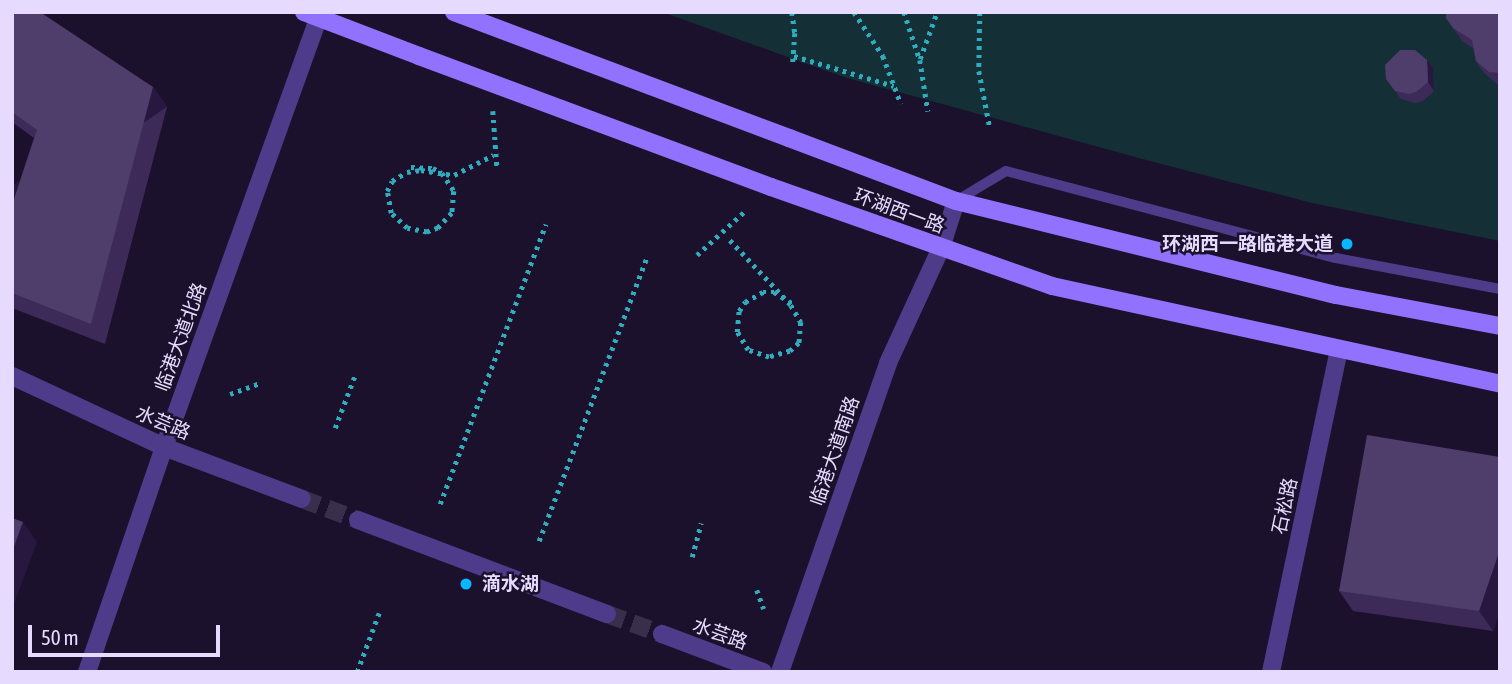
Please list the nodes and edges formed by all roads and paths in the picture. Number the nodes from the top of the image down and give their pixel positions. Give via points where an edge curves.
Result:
1 (454, 12) edge
2 (792, 12) edge
3 (854, 12) edge
4 (904, 12) edge
5 (937, 12) edge
6 (980, 12) edge
7 (315, 14) edge
8 (794, 56) junction
9 (920, 60) junction
10 (793, 65) dead end
11 (894, 86) junction
12 (901, 104) dead end
13 (493, 111) dead end
14 (928, 111) dead end
15 (990, 128) dead end
16 (493, 155) dead end
17 (497, 166) dead end
18 (411, 167) dead end
19 (956, 201) junction
20 (745, 211) dead end
21 (546, 224) dead end
22 (730, 240) dead end
23 (941, 248) junction
24 (697, 255) dead end
25 (646, 259) dead end
26 (1500, 289) edge
27 (795, 305) dead end
28 (1500, 326) edge
29 (1339, 350) junction
30 (355, 375) dead end
31 (12, 376) edge
32 (261, 383) dead end
33 (1500, 384) edge
34 (230, 394) dead end
35 (335, 428) dead end
36 (163, 447) junction
37 (302, 499) tunnel mouth
38 (439, 504) dead end
39 (358, 520) tunnel mouth
40 (701, 523) dead end
41 (539, 541) dead end
42 (692, 557) dead end
43 (757, 590) dead end
44 (764, 609) dead end
45 (379, 613) dead end
46 (607, 614) tunnel mouth
47 (662, 634) tunnel mouth
48 (87, 672) edge
49 (357, 672) edge
50 (763, 672) edge
51 (780, 672) edge
52 (1271, 672) edge

1 - 19 main road, 环湖西一路, bridge
2 - 8 path
3 - 11 path via 883,56
4 - 9 path
5 - 9 path
6 - 15 path via 979,71
7 - 23 main road, 环湖西一路, bridge
7 - 36 street, 临港大道北路
8 - 10 path
8 - 11 path
9 - 14 path
11 - 12 path
13 - 17 path
16 - 18 path, bridge via 454,175 421,170 393,181 387,191 391,213 407,228 428,232 438,229 452,213 454,191 442,173
19 - 23 street, 临港大道南路
19 - 26 lane via 1006,171 1336,258
19 - 28 main road, 环湖西一路 via 1336,295
20 - 24 path
21 - 38 path
22 - 27 path, bridge via 791,305 801,322 799,343 790,351 769,357 748,350 737,332 745,302 763,292 774,292
23 - 29 main road, 环湖西一路 via 1052,286
23 - 51 street, 临港大道南路 via 888,363
25 - 41 path
29 - 33 main road, 环湖西一路
29 - 52 street, 石松路
30 - 35 path
31 - 36 street, 水芸路
32 - 34 path
36 - 37 street, 水芸路
36 - 48 street, 临港大道北路
39 - 46 street
40 - 42 path
43 - 44 path
45 - 49 path
47 - 50 street, 水芸路

